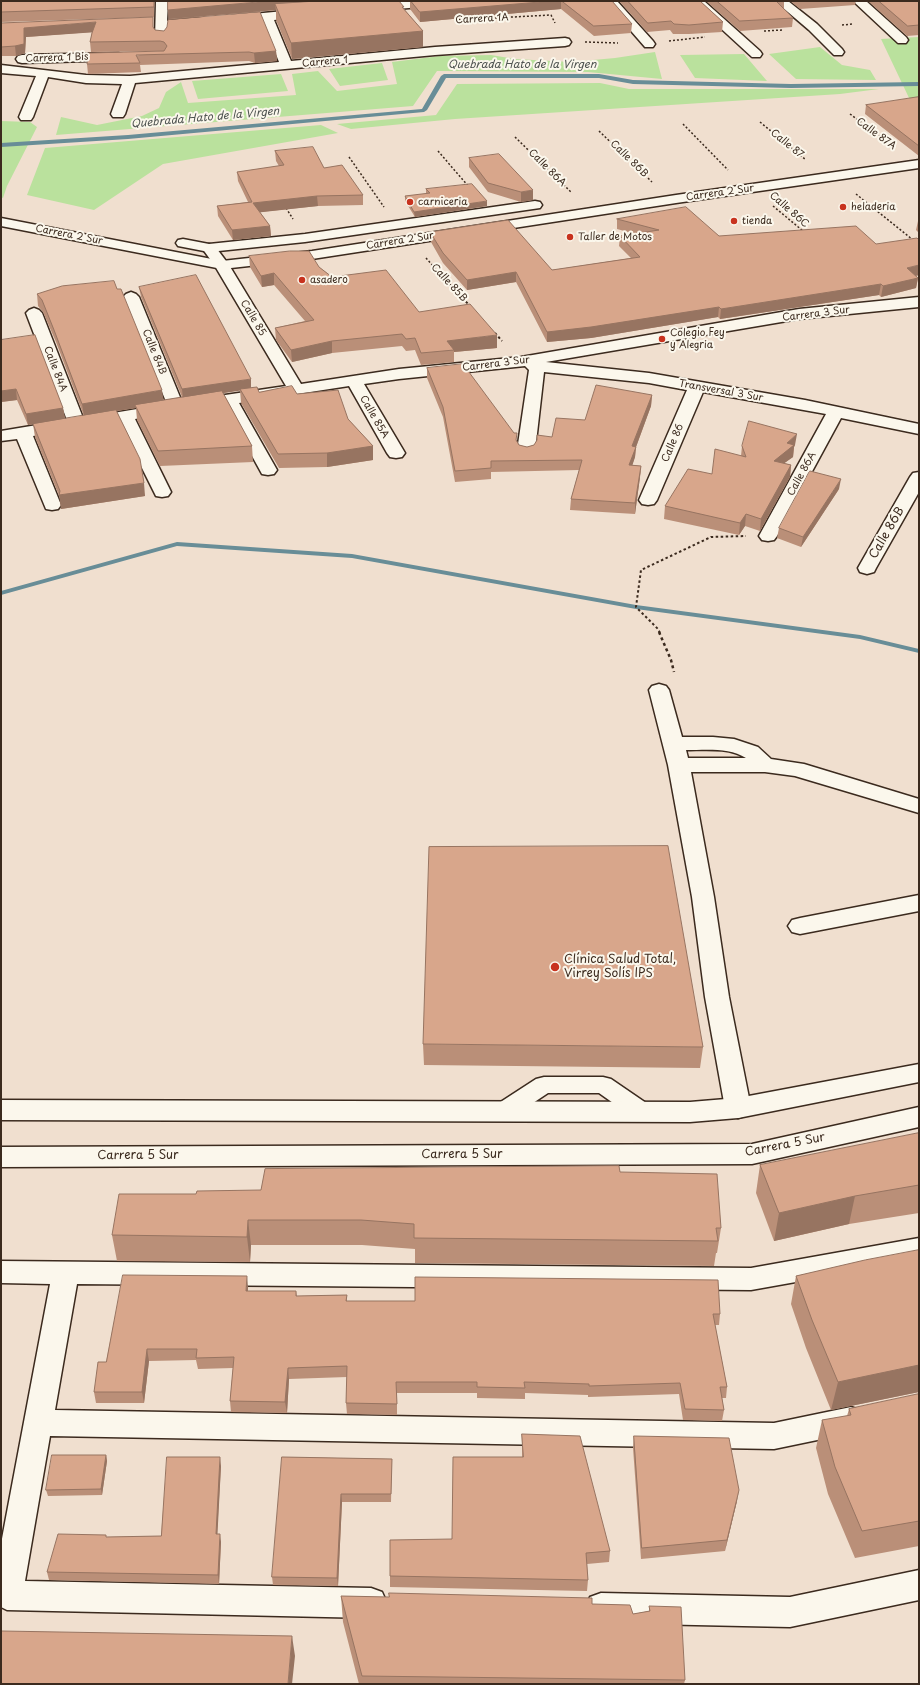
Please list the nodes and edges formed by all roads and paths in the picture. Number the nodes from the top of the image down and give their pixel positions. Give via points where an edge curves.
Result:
1 (162, 1) edge
2 (446, 1) edge
3 (611, 1) edge
4 (697, 1) edge
5 (781, 1) edge
6 (859, 1) edge
7 (396, 3) edge
8 (359, 8) edge
9 (320, 12) edge
10 (551, 15) edge
11 (267, 17) junction
12 (408, 17) edge
13 (221, 20) edge
14 (451, 21) edge
15 (146, 22) edge
16 (206, 22) edge
17 (161, 23) junction
18 (426, 40) dead end
19 (902, 40) dead end
20 (565, 42) joint
21 (649, 44) joint
22 (367, 45) edge
23 (436, 51) junction
24 (838, 52) dead end
25 (756, 54) dead end
26 (131, 56) edge
27 (373, 57) junction
28 (1, 60) edge
29 (287, 66) junction
30 (1, 69) edge
31 (43, 73) junction
32 (161, 77) junction
33 (130, 80) junction
34 (118, 114) dead end
35 (850, 114) dead end
36 (26, 117) dead end
37 (760, 122) dead end
38 (682, 124) dead end
39 (600, 131) dead end
40 (515, 137) dead end
41 (438, 151) dead end
42 (919, 151) edge
43 (903, 154) junction
44 (349, 158) dead end
45 (919, 164) edge
46 (814, 166) junction
47 (834, 176) junction
48 (735, 178) junction
49 (711, 181) junction
50 (658, 188) joint
51 (754, 188) junction
52 (723, 192) junction
53 (578, 199) joint
54 (286, 207) edge
55 (594, 211) junction
56 (491, 212) junction
57 (1, 222) edge
58 (397, 225) junction
59 (806, 234) edge
60 (305, 238) junction
61 (170, 240) dead end
62 (409, 240) junction
63 (913, 240) edge
64 (626, 245) edge
65 (209, 248) junction
66 (222, 265) junction
67 (132, 297) dead end
68 (919, 302) edge
69 (473, 310) edge
70 (34, 313) dead end
71 (494, 333) edge
72 (521, 362) junction
73 (537, 367) junction
74 (353, 380) junction
75 (697, 386) junction
76 (294, 388) junction
77 (229, 399) junction
78 (176, 407) junction
79 (836, 412) junction
80 (125, 416) junction
81 (76, 424) junction
82 (919, 429) edge
83 (23, 433) junction
84 (1, 436) edge
85 (526, 450) edge
86 (396, 453) dead end
87 (268, 470) dead end
88 (919, 477) edge
89 (162, 492) dead end
90 (648, 500) dead end
91 (52, 505) dead end
92 (768, 536) joint
93 (866, 568) dead end
94 (674, 674) dead end
95 (658, 690) dead end
96 (676, 754) junction
97 (919, 806) edge
98 (919, 903) edge
99 (800, 926) dead end
100 (919, 1073) edge
101 (738, 1108) junction
102 (1, 1110) edge
103 (919, 1117) edge
104 (1, 1157) edge
105 (919, 1249) edge
106 (1, 1272) edge
107 (65, 1274) junction
108 (873, 1416) edge
109 (38, 1422) junction
110 (919, 1585) edge
111 (398, 1604) edge
112 (574, 1607) edge

1 - 17 street
2 - 7 street
3 - 21 street
4 - 25 street
5 - 24 street
6 - 19 street
7 - 8 street
7 - 12 street
9 - 11 street
10 - 14 path, Carrera 1A
11 - 13 street
11 - 29 street
15 - 17 street
16 - 17 street
17 - 32 street
18 - 23 street
20 - 21 path
20 - 23 street, Carrera 1
22 - 27 street
23 - 27 street, Carrera 1
26 - 28 street, Carrera 1 Bis
27 - 29 street, Carrera 1
29 - 32 street, Carrera 1
30 - 31 street, Carrera 1
31 - 33 street, Carrera 1 via 86,79
31 - 36 street
32 - 33 street, Carrera 1
33 - 34 street
35 - 43 path, Calle 87A
37 - 46 path, Calle 87
38 - 48 path
39 - 50 path, Calle 86B
40 - 53 path, Calle 86A
41 - 56 path
42 - 43 street, Carrera 2 Sur
43 - 46 street, Carrera 2 Sur
44 - 58 path
45 - 47 street, Carrera 2 Sur
46 - 48 street, Carrera 2 Sur
47 - 51 street, Carrera 2 Sur
47 - 63 path
48 - 49 street, Carrera 2 Sur
49 - 50 street, Carrera 2 Sur
49 - 52 street
51 - 52 street, Carrera 2 Sur
51 - 59 path, Calle 86C
52 - 55 street, Carrera 2 Sur
53 - 56 street, Carrera 2 Sur
54 - 60 path
55 - 62 street, Carrera 2 Sur
55 - 64 path
56 - 58 street, Carrera 2 Sur
57 - 66 street, Carrera 2 Sur
58 - 60 street, Carrera 2 Sur
60 - 65 street, Carrera 2 Sur
61 - 65 street, Carrera 2 Sur
62 - 66 street, Carrera 2 Sur via 312,255
62 - 69 path, Calle 85B
65 - 66 street, Calle 85
66 - 76 street, Calle 85
67 - 78 street, Calle 84B
68 - 72 street, Carrera 3 Sur via 799,314
70 - 81 street, Calle 84A
71 - 72 path
72 - 73 street, Transversal 3 Sur
72 - 74 street, Carrera 3 Sur
73 - 75 street, Transversal 3 Sur via 649,378
73 - 85 street
74 - 76 street, Carrera 3 Sur
74 - 86 street, Calle 85A
75 - 79 street, Transversal 3 Sur
75 - 90 street, Calle 86
76 - 77 street, Carrera 3 Sur
77 - 78 street, Carrera 3 Sur
77 - 87 street
78 - 80 street, Carrera 3 Sur
79 - 82 street, Transversal 3 Sur
79 - 92 street, Calle 86A
80 - 81 street, Carrera 3 Sur
80 - 89 street
81 - 83 street, Carrera 3 Sur
83 - 84 street, Carrera 3 Sur
83 - 91 street
88 - 93 street, Calle 86B
92 - 94 path via 711,537 641,570 636,608 658,630
95 - 96 street
96 - 97 street via 797,769
96 - 101 street
98 - 99 street
100 - 101 street
101 - 102 street via 690,1112
103 - 104 street, Carrera 5 Sur via 752,1154
105 - 107 street via 751,1279
106 - 107 street
107 - 109 street
108 - 109 street via 774,1436
109 - 111 street via 7,1595
110 - 112 street via 790,1612

